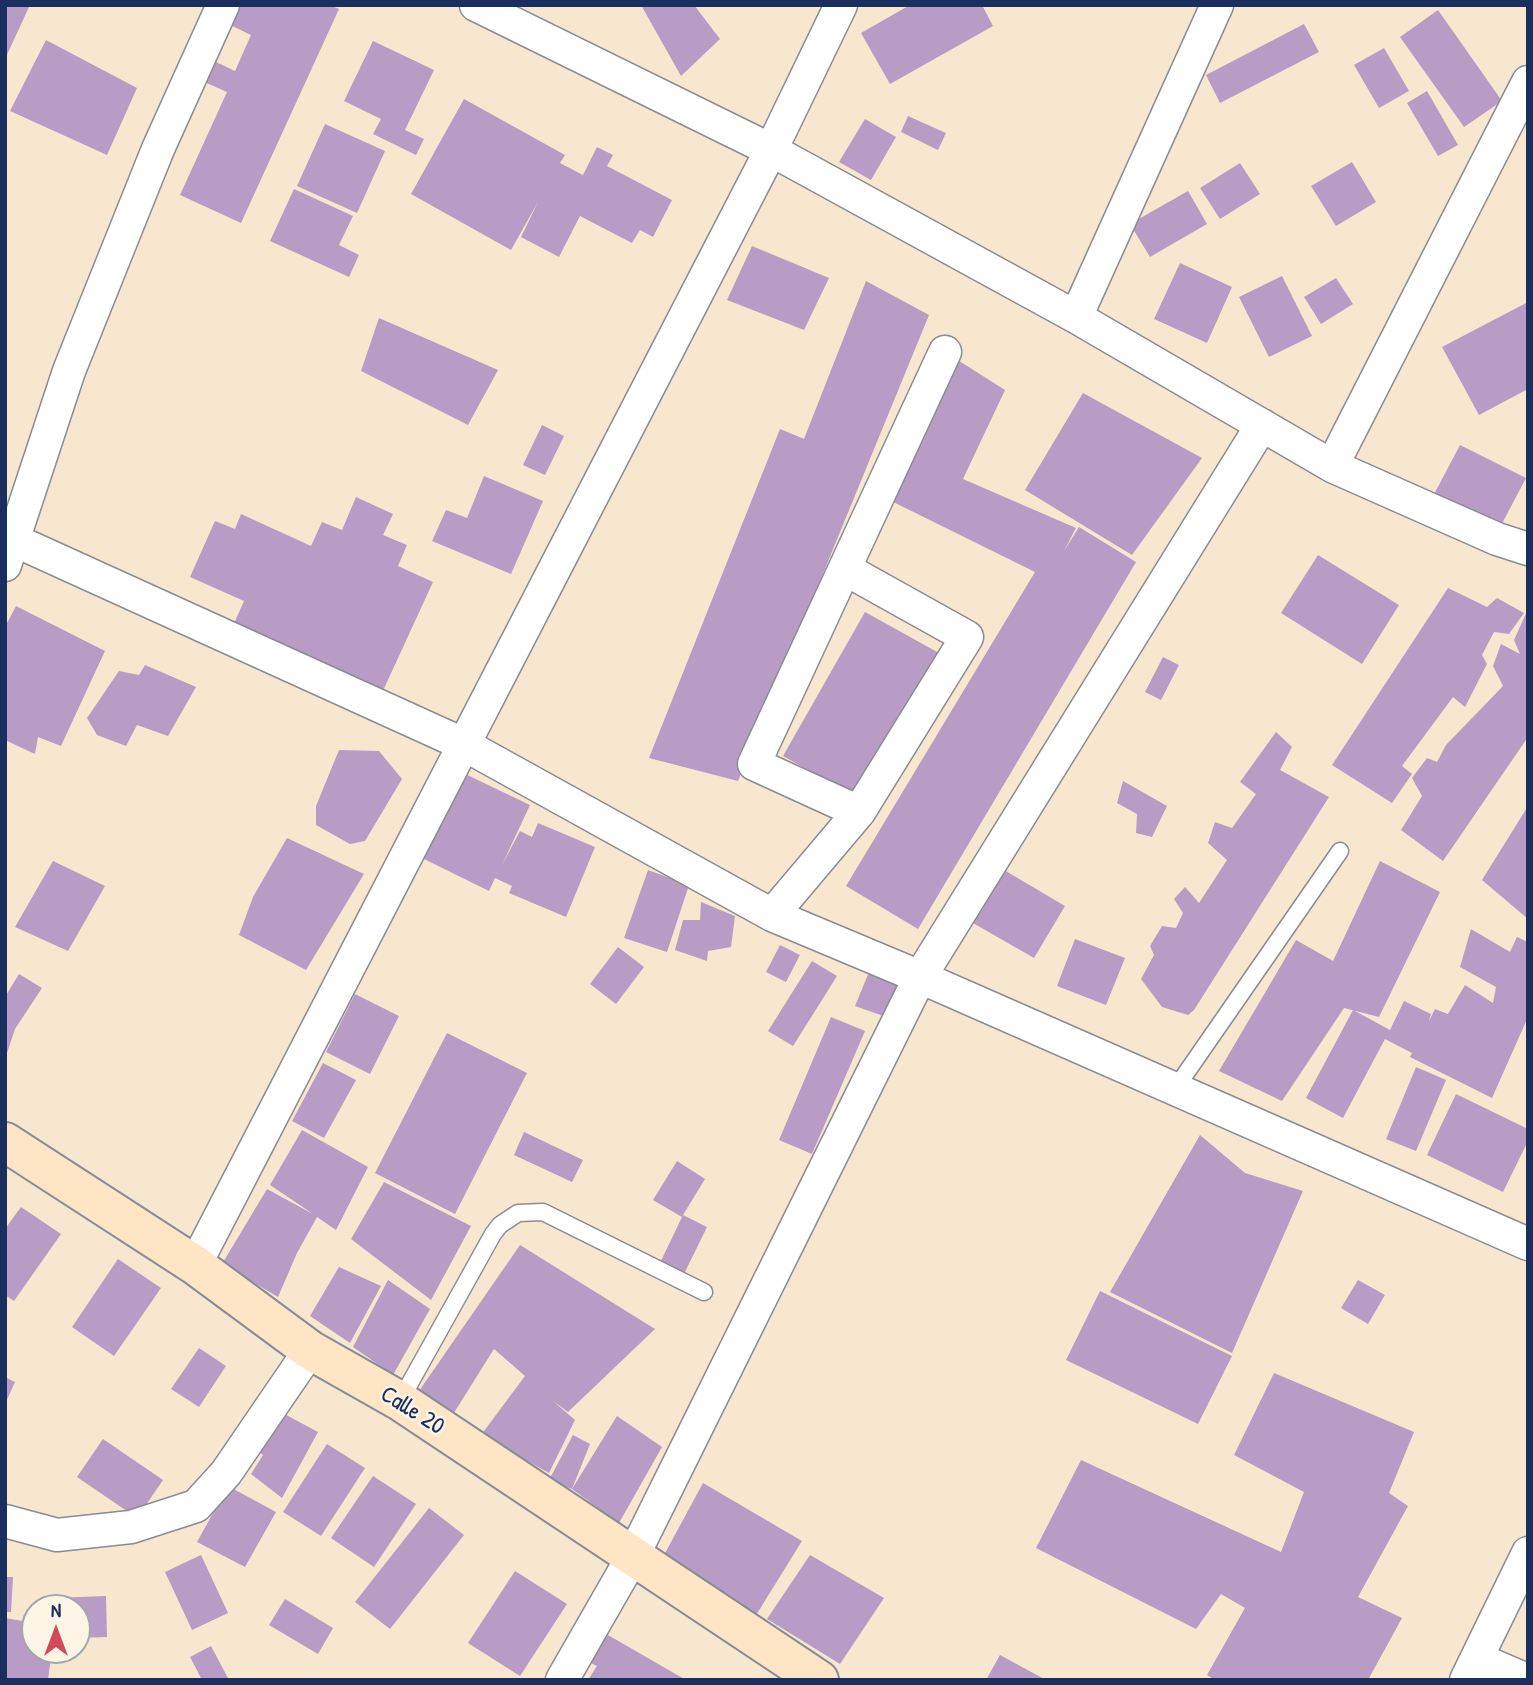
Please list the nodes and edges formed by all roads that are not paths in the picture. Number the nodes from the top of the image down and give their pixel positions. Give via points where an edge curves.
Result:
1 (223, 5) edge
2 (476, 5) edge
3 (841, 5) edge
4 (1217, 5) edge
5 (1528, 82) edge
6 (771, 150) junction
7 (1076, 317) junction
8 (944, 352) dead end
9 (1262, 425) junction
10 (1332, 466) junction
11 (9, 547) edge
12 (1528, 549) edge
13 (845, 569) junction
14 (463, 744) junction
15 (859, 812) junction
16 (1340, 851) dead end
17 (772, 915) junction
18 (920, 977) junction
19 (1175, 1089) junction
20 (5, 1142) edge
21 (1528, 1244) edge
22 (195, 1265) junction
23 (704, 1292) dead end
24 (310, 1350) junction
25 (400, 1401) junction
26 (5, 1521) edge
27 (1528, 1553) edge
28 (633, 1556) junction
29 (1472, 1669) edge
30 (562, 1680) edge
31 (819, 1680) edge
32 (1527, 1680) edge

1 - 11 street via 158,149 69,372
2 - 6 street
3 - 6 street
4 - 7 street
5 - 10 street
6 - 7 street
6 - 14 street
7 - 9 street
8 - 13 street
9 - 10 street
9 - 18 street
10 - 12 street
11 - 14 street
13 - 15 street via 754,764
13 - 15 street via 967,637
14 - 17 street
14 - 22 street
15 - 17 street
16 - 19 lane
17 - 18 street
18 - 19 street
18 - 28 street
19 - 21 street
20 - 22 main road, Calle 20
22 - 24 main road, Calle 20
23 - 25 lane via 543,1212 518,1213 493,1234
24 - 25 main road, Calle 20
24 - 26 street via 226,1473 196,1506 131,1527 57,1535
25 - 28 main road, Calle 20
27 - 29 street
28 - 30 street
28 - 31 main road, Calle 20
29 - 32 street

